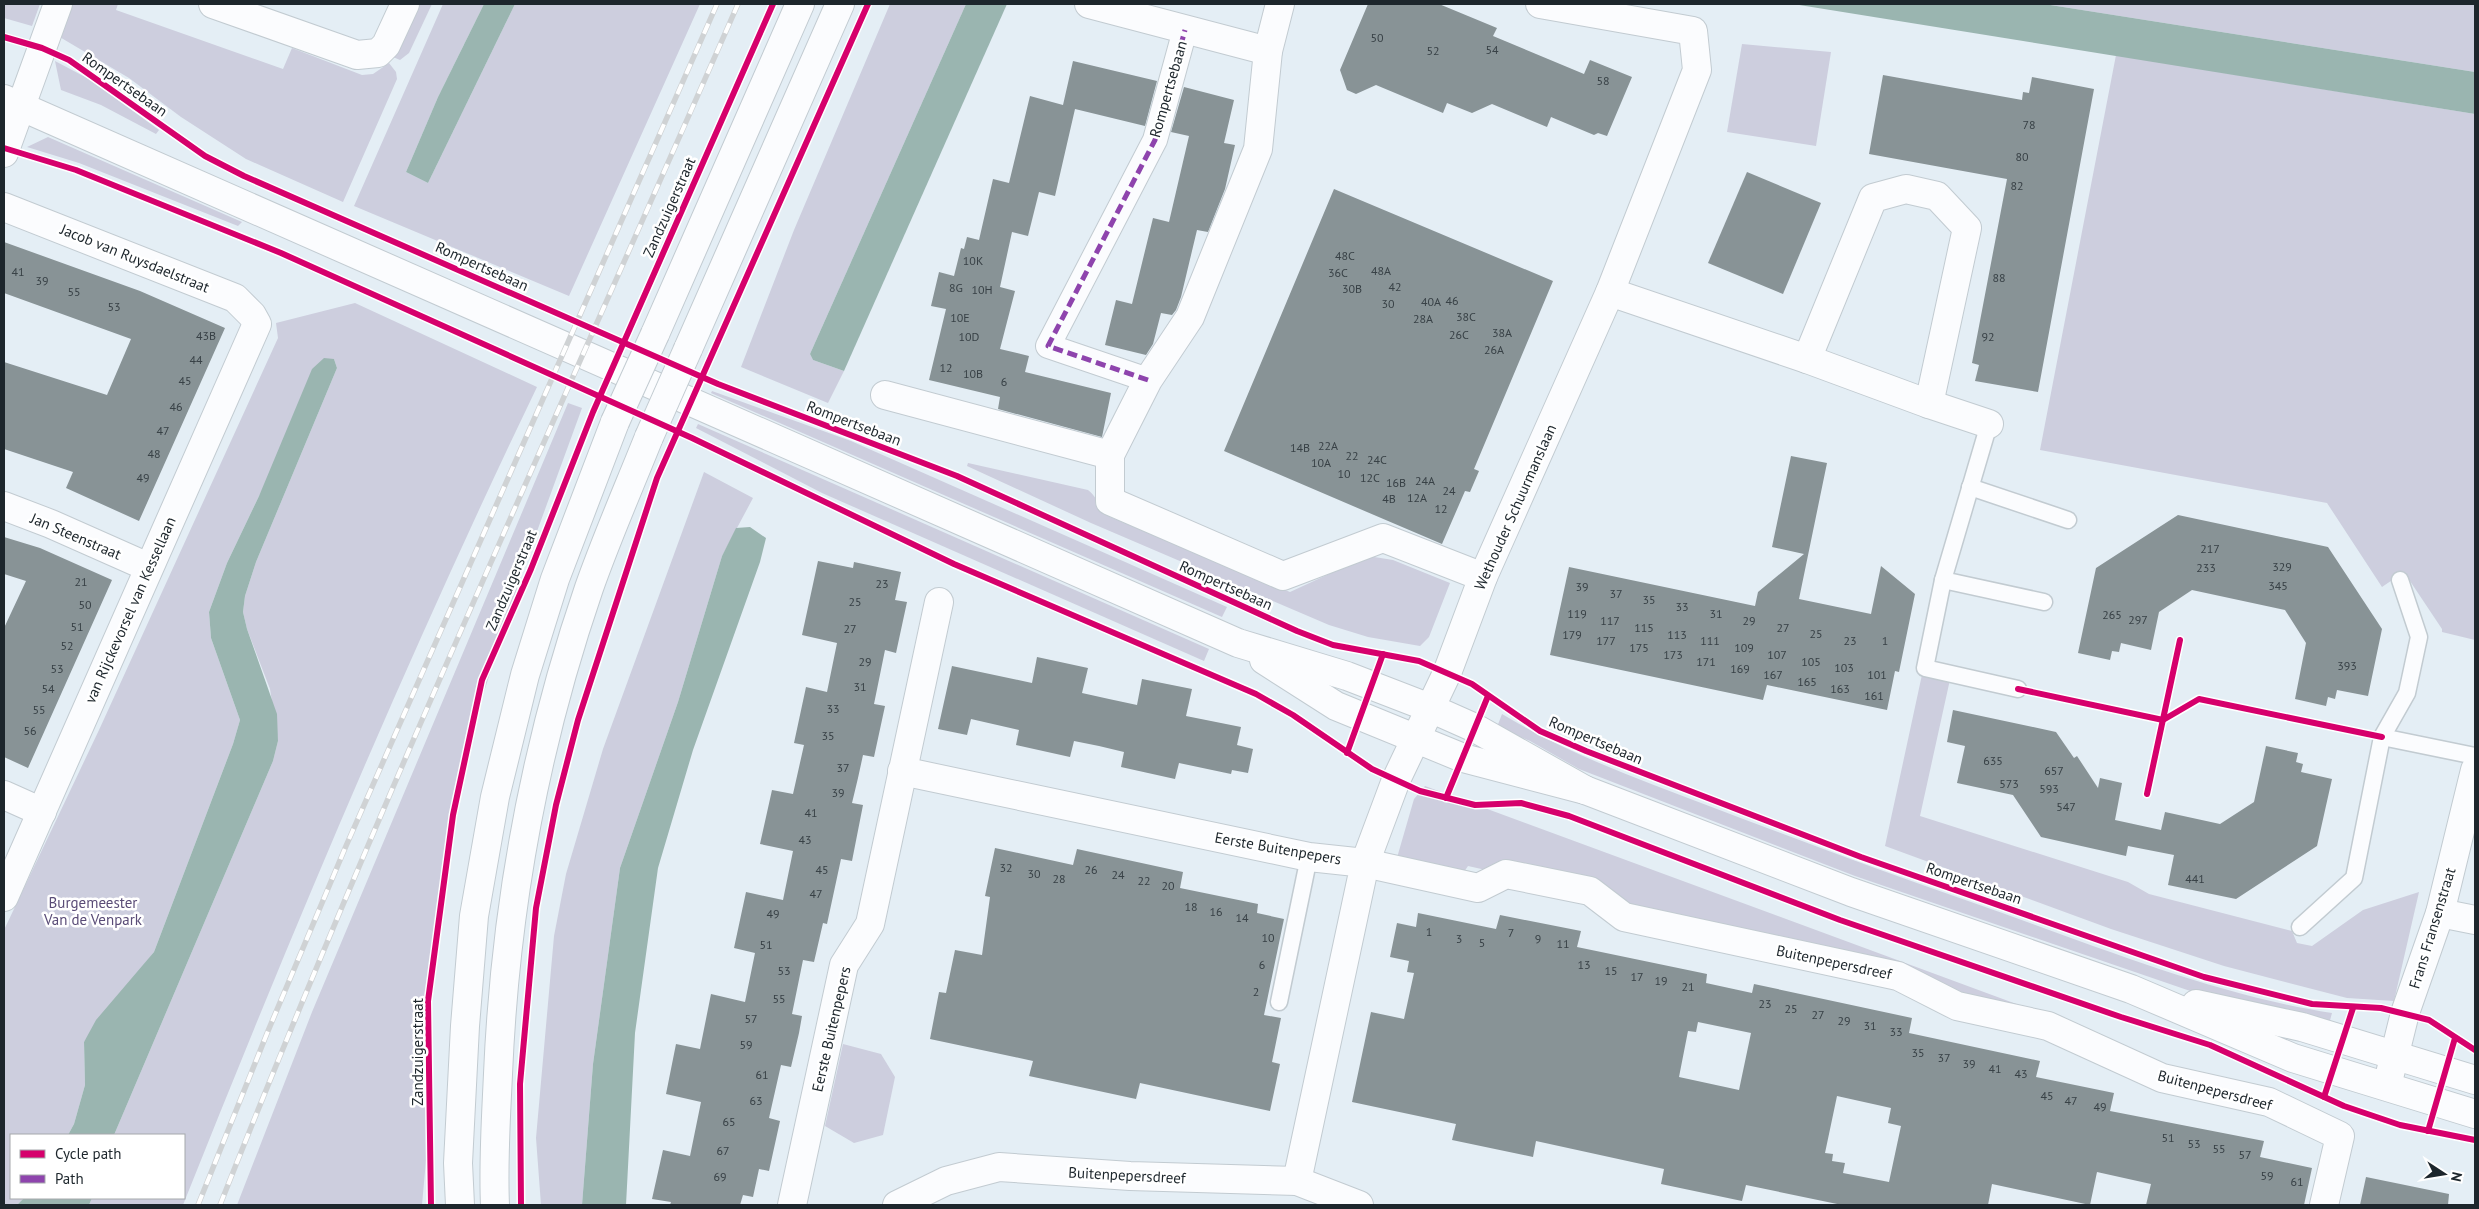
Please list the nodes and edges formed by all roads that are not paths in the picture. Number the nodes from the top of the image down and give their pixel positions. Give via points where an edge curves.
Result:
1 (58, 4) edge
2 (213, 4) edge
3 (404, 4) edge
4 (800, 4) edge
5 (840, 4) edge
6 (1089, 4) edge
7 (1280, 4) edge
8 (1540, 4) edge
9 (1185, 30) junction
10 (1268, 51) junction
11 (9, 104) edge
12 (4, 153) edge
13 (4, 207) edge
14 (1610, 292) junction
15 (257, 324) joint
16 (1807, 359) junction
17 (1148, 380) junction
18 (885, 395) dead end
19 (1930, 404) junction
20 (1989, 424) joint
21 (1110, 456) junction
22 (1970, 487) junction
23 (4, 506) edge
24 (2068, 520) dead end
25 (148, 567) junction
26 (1483, 577) junction
27 (1943, 580) junction
28 (2400, 580) dead end
29 (939, 602) dead end
30 (2044, 602) dead end
31 (2018, 689) dead end
32 (1423, 723) junction
33 (2382, 737) junction
34 (2475, 756) edge
35 (2475, 770) edge
36 (902, 771) junction
37 (4, 795) edge
38 (42, 812) junction
39 (1309, 857) junction
40 (1365, 862) junction
41 (4, 897) edge
42 (2440, 913) junction
43 (2475, 920) edge
44 (2300, 927) dead end
45 (2131, 989) junction
46 (1279, 1002) dead end
47 (2394, 1055) junction
48 (2475, 1080) edge
49 (2387, 1086) junction
50 (2475, 1114) edge
51 (1297, 1181) junction
52 (460, 1205) edge
53 (495, 1205) edge
54 (792, 1205) edge
55 (897, 1205) edge
56 (1359, 1205) edge
57 (2324, 1205) edge

1 - 11 street
2 - 3 street via 357,55 378,53 386,46
4 - 52 street, bridge via 616,422 555,579 525,676 495,796 474,916 458,1163
5 - 53 street, bridge via 649,437 589,588 559,685 530,802 510,918 500,1032
6 - 9 street, Rompertsebaan
7 - 10 street, Rompertsebaan
8 - 14 street, Wethouder Schuurmanslaan via 1693,32 1697,70
9 - 10 street, Rompertsebaan
9 - 17 street, Rompertsebaan via 1154,140 1048,346
10 - 17 street, Rompertsebaan via 1258,149 1190,317
11 - 12 street
11 - 32 street via 93,138 1238,643 1336,706
13 - 15 street, Jacob van Ruysdaelstraat via 235,298
14 - 16 street
14 - 26 street, Wethouder Schuurmanslaan
15 - 25 street, van Rijckevorsel van Kessellaan
16 - 19 street
16 - 19 street via 1873,198 1906,189 1937,196 1967,228
17 - 21 street, Rompertsebaan
18 - 21 street
19 - 20 street
20 - 22 lane
21 - 26 street, Rompertsebaan via 1110,501 1283,576 1383,538
22 - 24 lane
22 - 27 lane
23 - 25 street, Jan Steenstraat
25 - 38 street, van Rijckevorsel van Kessellaan
26 - 32 street, Wethouder Schuurmanslaan via 1447,673
27 - 30 lane
27 - 31 lane via 1925,668
28 - 33 lane via 2420,637 2407,693
29 - 36 street, Eerste Buitenpepers
32 - 40 street via 1396,780
32 - 45 street via 1463,758 1585,790 1851,892
33 - 34 lane
33 - 44 lane via 2354,878
35 - 42 street, Frans Fransenstraat
36 - 39 street, Eerste Buitenpepers
36 - 54 street, Eerste Buitenpepers via 870,924 844,965
37 - 38 street
38 - 41 street, van Rijckevorsel van Kessellaan
39 - 40 street, Eerste Buitenpepers
39 - 46 lane
40 - 51 street
40 - 57 street, Buitenpepersdreef via 1478,888 1506,874 1590,891 1624,917 1898,976 1957,1006 2048,1026 2162,1078 2269,1102 2340,1136
42 - 43 street
42 - 47 street, Frans Fransenstraat
45 - 47 street via 2302,1027
45 - 49 street via 2293,1058
47 - 48 street
47 - 49 street, Frans Fransenstraat
49 - 50 street
51 - 55 street, Buitenpepersdreef via 1130,1176 999,1167 946,1181
51 - 56 street, Buitenpepersdreef

